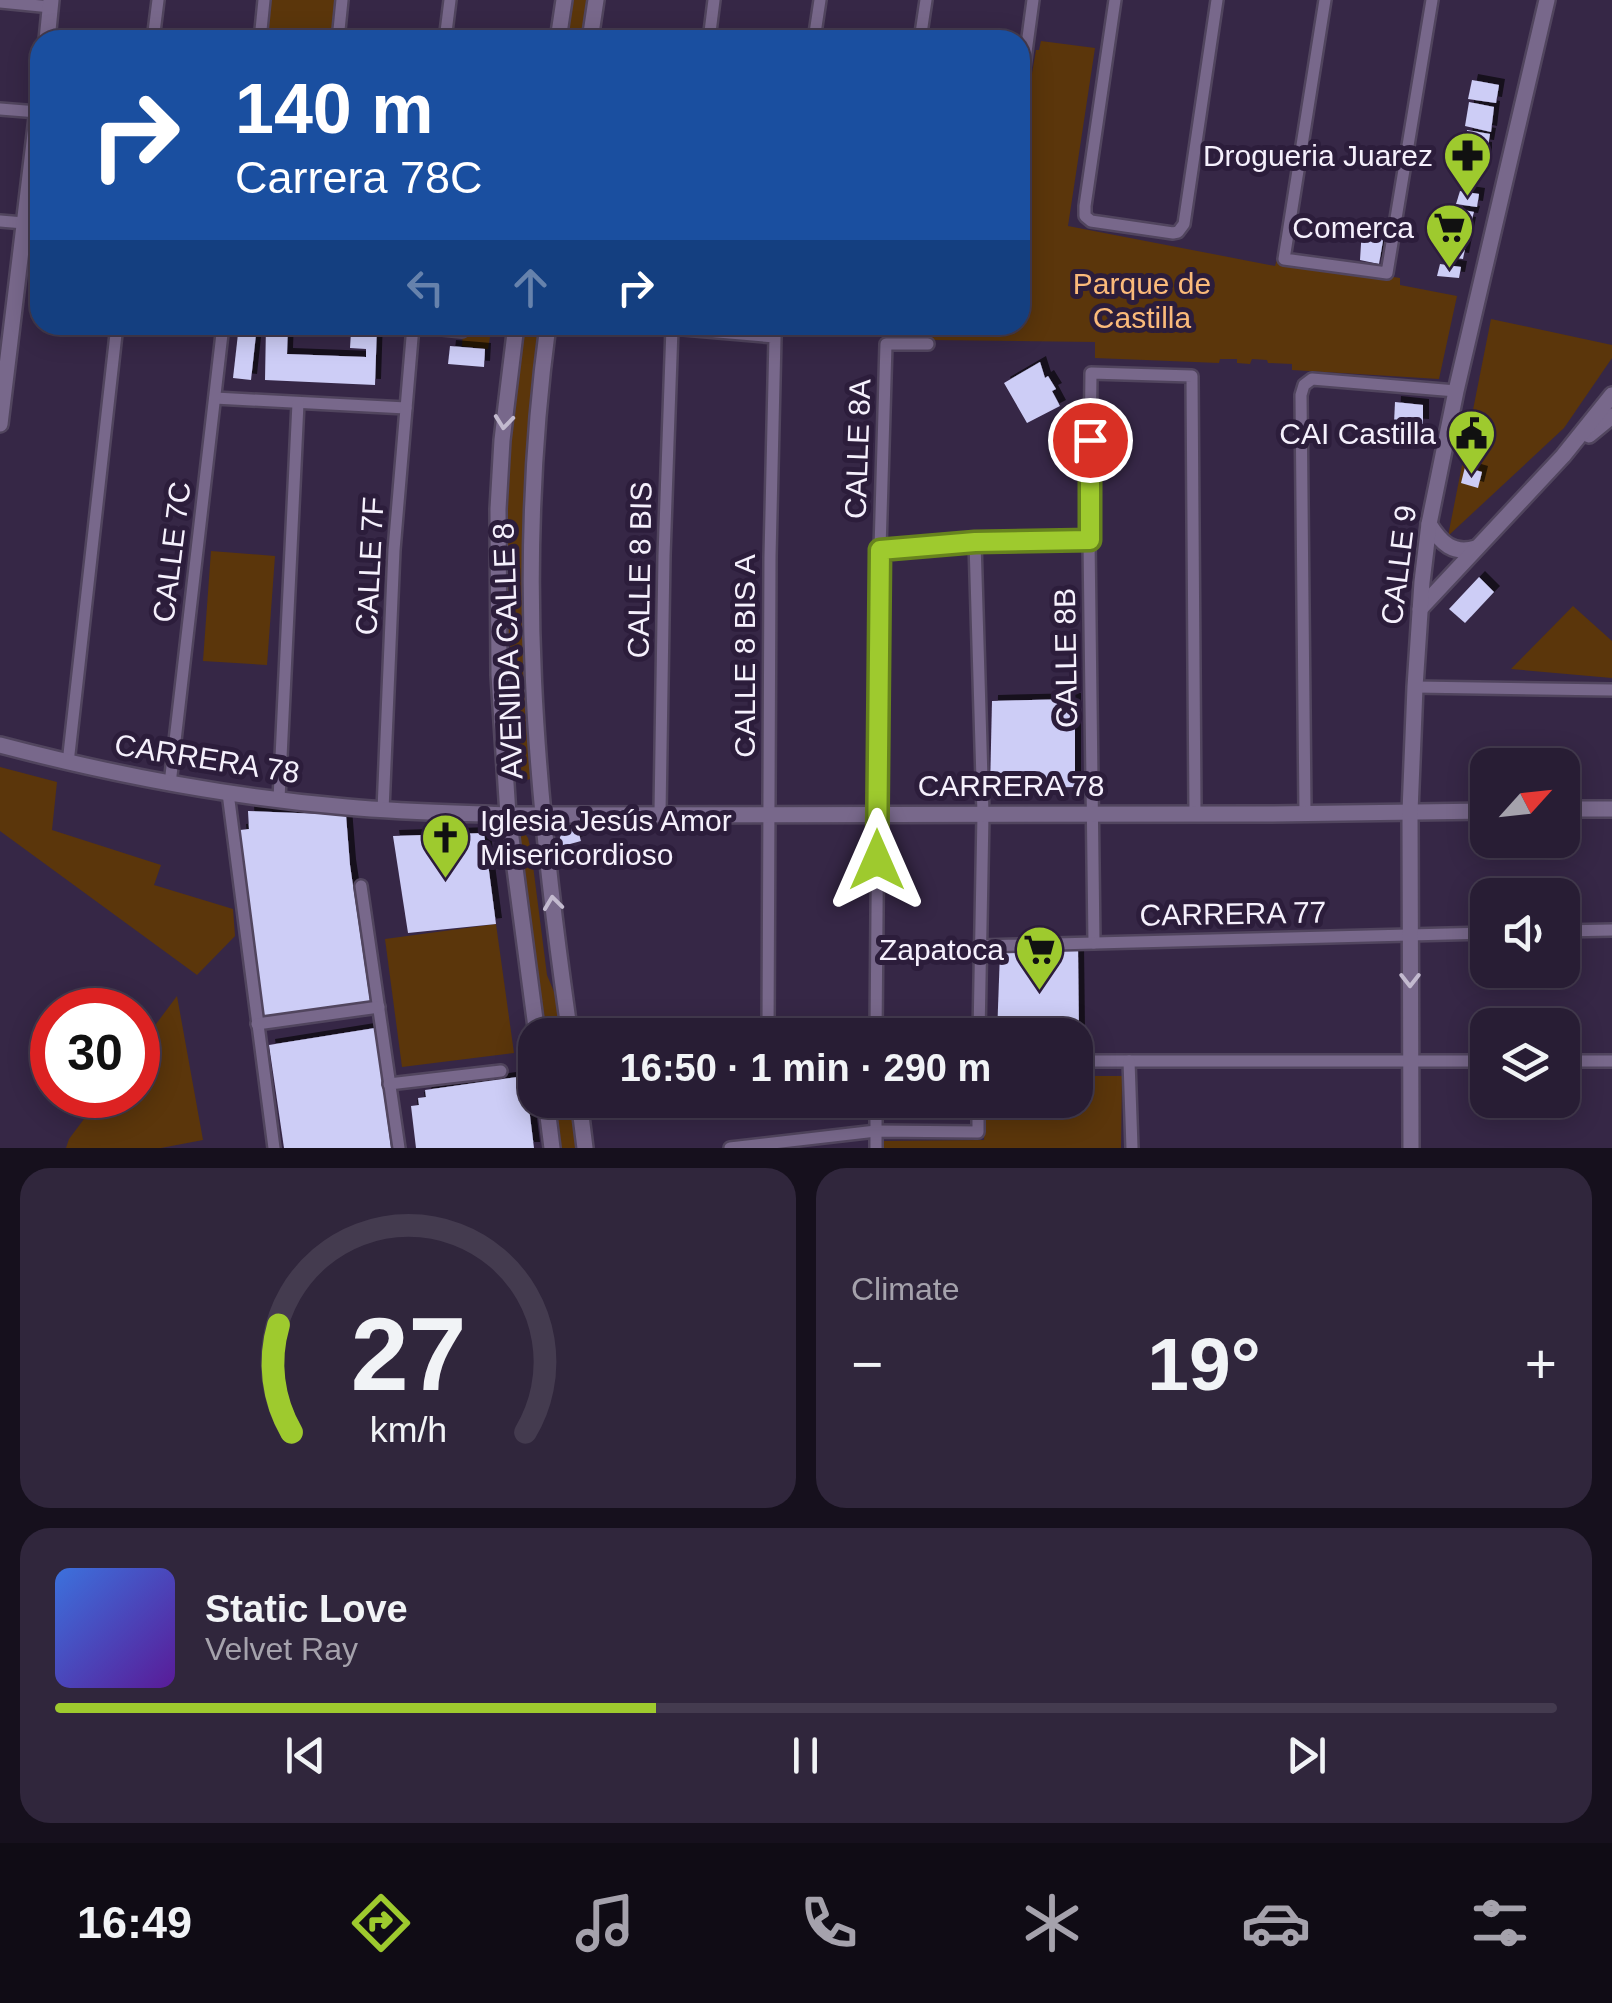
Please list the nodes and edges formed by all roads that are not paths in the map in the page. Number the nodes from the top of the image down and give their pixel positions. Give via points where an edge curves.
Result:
1 (158, 0) edge
2 (264, 0) edge
3 (342, 0) edge
4 (450, 0) edge
5 (564, 0) edge
6 (596, 0) edge
7 (714, 0) edge
8 (820, 0) edge
9 (926, 0) edge
10 (1033, 0) edge
11 (1115, 0) edge
12 (1217, 0) edge
13 (1326, 0) edge
14 (1432, 0) edge
15 (1547, 0) edge
16 (0, 2) edge
17 (51, 3) edge
18 (47, 30) edge
19 (155, 30) edge
20 (261, 30) edge
21 (339, 30) edge
22 (446, 30) edge
23 (560, 30) edge
24 (592, 30) edge
25 (710, 30) edge
26 (816, 30) edge
27 (922, 30) edge
28 (1029, 30) edge
29 (0, 109) edge
30 (30, 111) edge
31 (30, 175) edge
32 (0, 221) edge
33 (24, 222) junction
34 (6, 332) edge
35 (116, 335) edge
36 (222, 335) edge
37 (412, 335) edge
38 (515, 335) edge
39 (547, 335) edge
40 (672, 335) edge
41 (752, 335) edge
42 (775, 337) joint
43 (928, 344) dead end
44 (1456, 391) junction
45 (1612, 395) edge
46 (214, 398) junction
47 (298, 402) junction
48 (406, 408) junction
49 (1612, 416) edge
50 (0, 424) edge
51 (1563, 456) junction
52 (1429, 524) junction
53 (1090, 540) junction
54 (975, 542) junction
55 (1476, 548) junction
56 (880, 550) junction
57 (1420, 609) junction
58 (1415, 687) junction
59 (1612, 690) edge
60 (0, 745) edge
61 (68, 763) junction
62 (170, 784) junction
63 (228, 793) junction
64 (279, 799) junction
65 (1612, 808) edge
66 (1580, 809) edge
67 (384, 810) junction
68 (1470, 811) edge
69 (1410, 812) junction
70 (660, 814) junction
71 (769, 814) junction
72 (877, 814) junction
73 (982, 814) junction
74 (1093, 814) junction
75 (1196, 814) junction
76 (1304, 814) junction
77 (508, 815) junction
78 (542, 815) junction
79 (361, 886) dead end
80 (1612, 930) edge
81 (1580, 931) edge
82 (1470, 933) edge
83 (1410, 935) junction
84 (1094, 943) junction
85 (980, 946) junction
86 (379, 1007) junction
87 (535, 1018) edge
88 (568, 1018) edge
89 (768, 1018) edge
90 (876, 1018) edge
91 (979, 1018) edge
92 (257, 1024) junction
93 (1093, 1061) edge
94 (1128, 1061) junction
95 (1410, 1061) junction
96 (1470, 1061) edge
97 (1580, 1061) edge
98 (1612, 1061) edge
99 (501, 1071) dead end
100 (389, 1084) junction
101 (548, 1118) edge
102 (581, 1118) edge
103 (876, 1118) edge
104 (978, 1118) edge
105 (876, 1131) junction
106 (274, 1148) edge
107 (399, 1148) edge
108 (552, 1148) edge
109 (585, 1148) edge
110 (730, 1148) edge
111 (876, 1148) edge
112 (1132, 1148) edge
113 (1410, 1148) edge

1 - 19 street
2 - 20 street
3 - 21 street
4 - 22 street
5 - 23 street
6 - 24 street
7 - 25 street
8 - 26 street
9 - 27 street
10 - 28 street
11 - 12 street via 1085,216 1173,233 1182,229
13 - 14 street via 1284,258 1387,273
15 - 44 street, CALLE 9
16 - 17 street
17 - 18 street
29 - 30 street
31 - 33 street
32 - 33 street
33 - 34 street
34 - 50 street
35 - 61 street
36 - 46 street, CALLE 7C
37 - 48 street, CALLE 7F
38 -> 77 street, AVENIDA CALLE 8 via 496,559
39 - 78 street, AVENIDA CALLE 8 via 530,556
40 - 70 street, CALLE 8 BIS
41 - 42 street, CALLE 8 BIS
42 - 71 street, CALLE 8 BIS A
43 - 56 street, CALLE 8A via 886,344
44 - 52 street, CALLE 9
44 - 76 street via 1312,379 1304,385
45 - 51 street
46 - 47 street
46 - 62 street, CALLE 7C
47 - 48 street
47 - 64 street
48 - 67 street, CALLE 7F
49 - 51 street
51 - 55 street
52 - 55 street via 1451,548
52 - 57 street, CALLE 9
53 - 54 street
53 - 74 street, CALLE 8B
53 - 75 street, CALLE 8B via 1091,373 1192,376
54 - 56 street
54 - 73 street
55 - 57 street
56 - 72 street, CALLE 8A
57 - 58 street, CALLE 9
58 - 59 street
58 - 69 street, CALLE 9
60 - 61 street, CARRERA 78
61 - 62 street, CARRERA 78
62 - 63 street, CARRERA 78
63 - 64 street, CARRERA 78
63 - 92 street
64 - 67 street, CARRERA 78
65 - 66 street
67 - 77 street, CARRERA 78
68 - 69 street, CARRERA 78
69 - 76 street, CARRERA 78
69 - 83 street, CALLE 9
70 - 71 street, CARRERA 78
70 - 78 street, CARRERA 78
71 - 72 street, CARRERA 78
71 - 89 street, CALLE 8 BIS A
72 - 73 street, CARRERA 78
72 - 90 street, CALLE 8A
73 - 74 street, CARRERA 78
73 - 85 street
74 - 75 street, CARRERA 78
74 - 84 street, CALLE 8B
75 - 76 street, CARRERA 78
77 - 78 street, CARRERA 78
77 - 87 street, AVENIDA CALLE 8
88 -> 78 street, AVENIDA CALLE 8
79 - 86 street
80 - 81 street
82 - 83 street, CARRERA 77
83 - 84 street, CARRERA 77
83 -> 95 street, CALLE 9
84 - 85 street, CARRERA 77
85 - 91 street
86 - 92 street
86 - 100 street
92 - 106 street
93 - 94 street
94 - 95 street
94 - 112 street
95 - 96 street
95 - 113 street, CALLE 9
97 - 98 street
99 - 100 street
100 - 107 street
101 - 108 street
102 - 109 street
103 - 105 street
104 - 105 street via 978,1132
105 - 110 street
105 - 111 street

